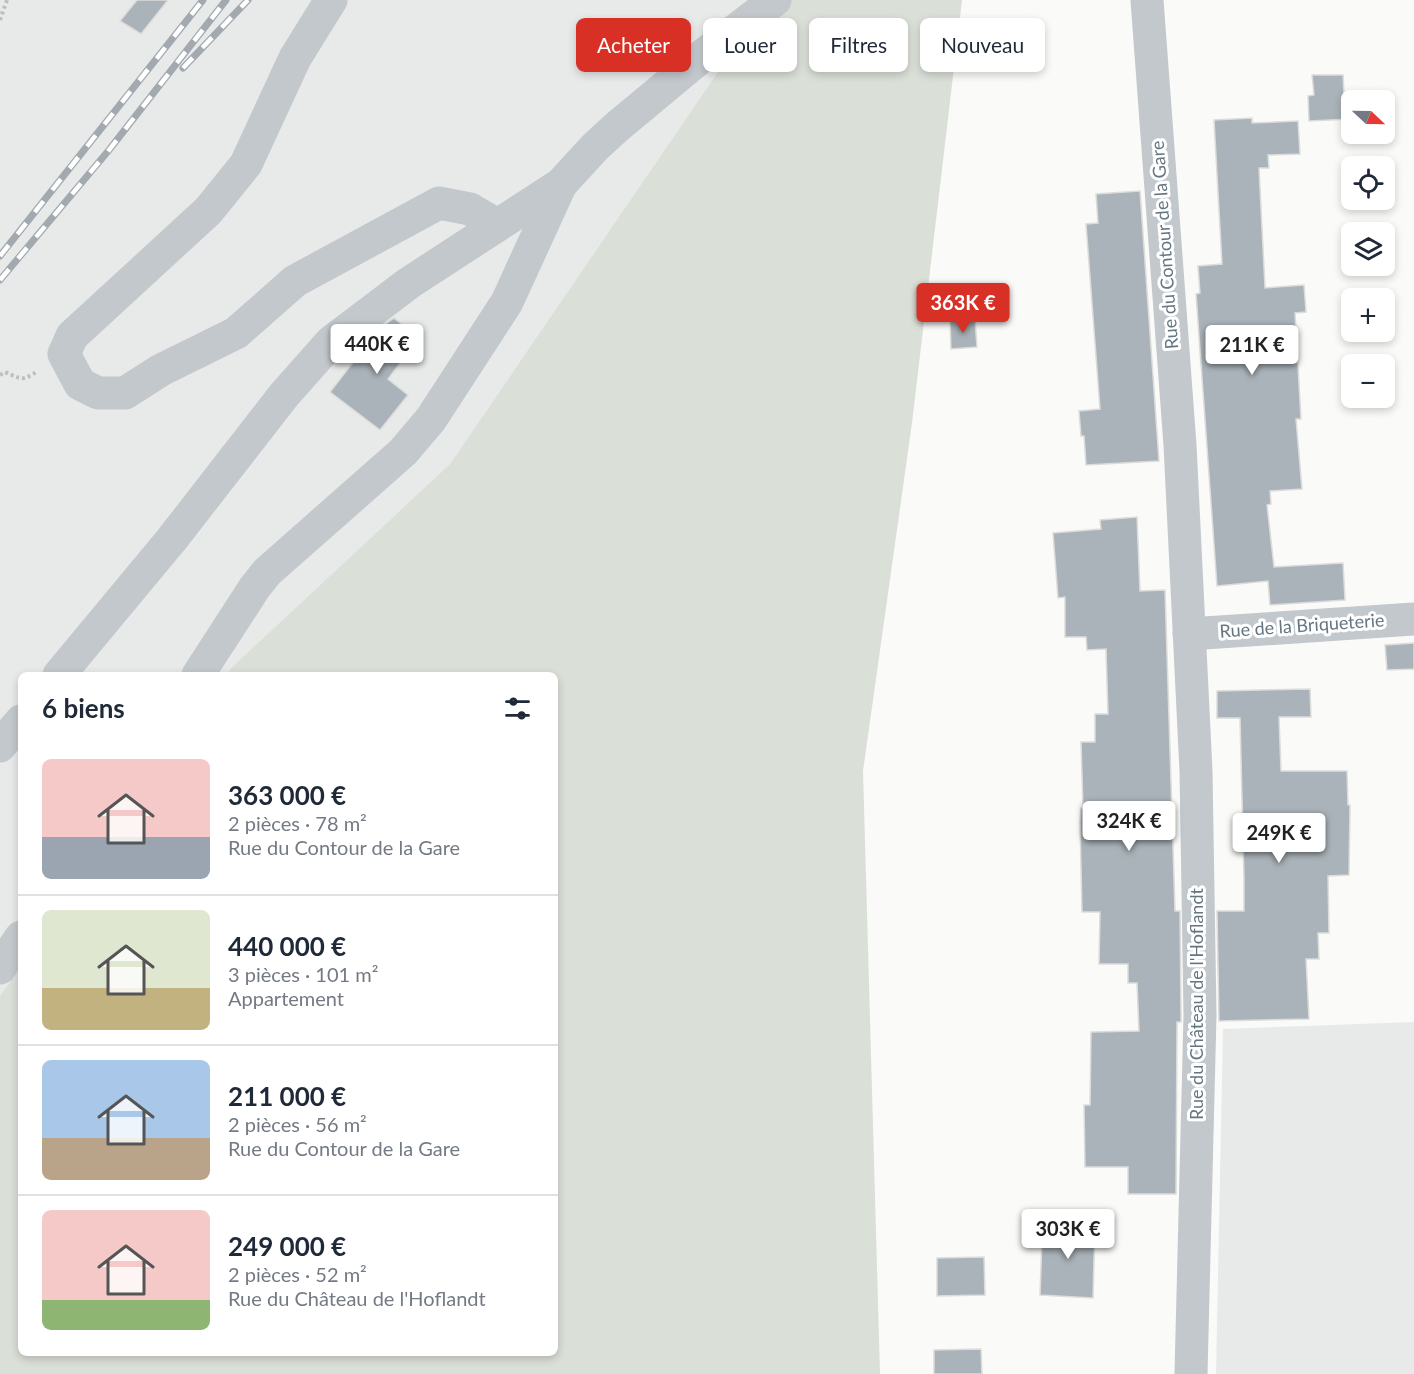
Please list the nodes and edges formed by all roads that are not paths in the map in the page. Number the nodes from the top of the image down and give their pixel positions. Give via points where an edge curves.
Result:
1 (331, 0) edge
2 (775, 0) edge
3 (1147, 0) edge
4 (561, 184) junction
5 (497, 225) junction
6 (1414, 619) edge
7 (1189, 634) junction
8 (61, 672) edge
9 (200, 672) edge
10 (18, 725) edge
11 (0, 746) edge
12 (18, 941) edge
13 (0, 968) edge
14 (1191, 1374) edge

1 - 5 street via 295,58 246,164 208,211 72,336 64,354 81,384 98,393 124,393 236,333 296,281 439,203 470,210
2 - 4 street via 618,126
3 - 7 street, Rue du Contour de la Gare via 1180,445
4 - 5 street
4 - 9 street via 507,302 431,419 404,452 267,572
5 - 8 street via 349,326 319,354
6 - 7 street, Rue de la Briqueterie
7 - 14 street, Rue du Château de l'Hoflandt via 1200,981
10 - 11 street
12 - 13 street

